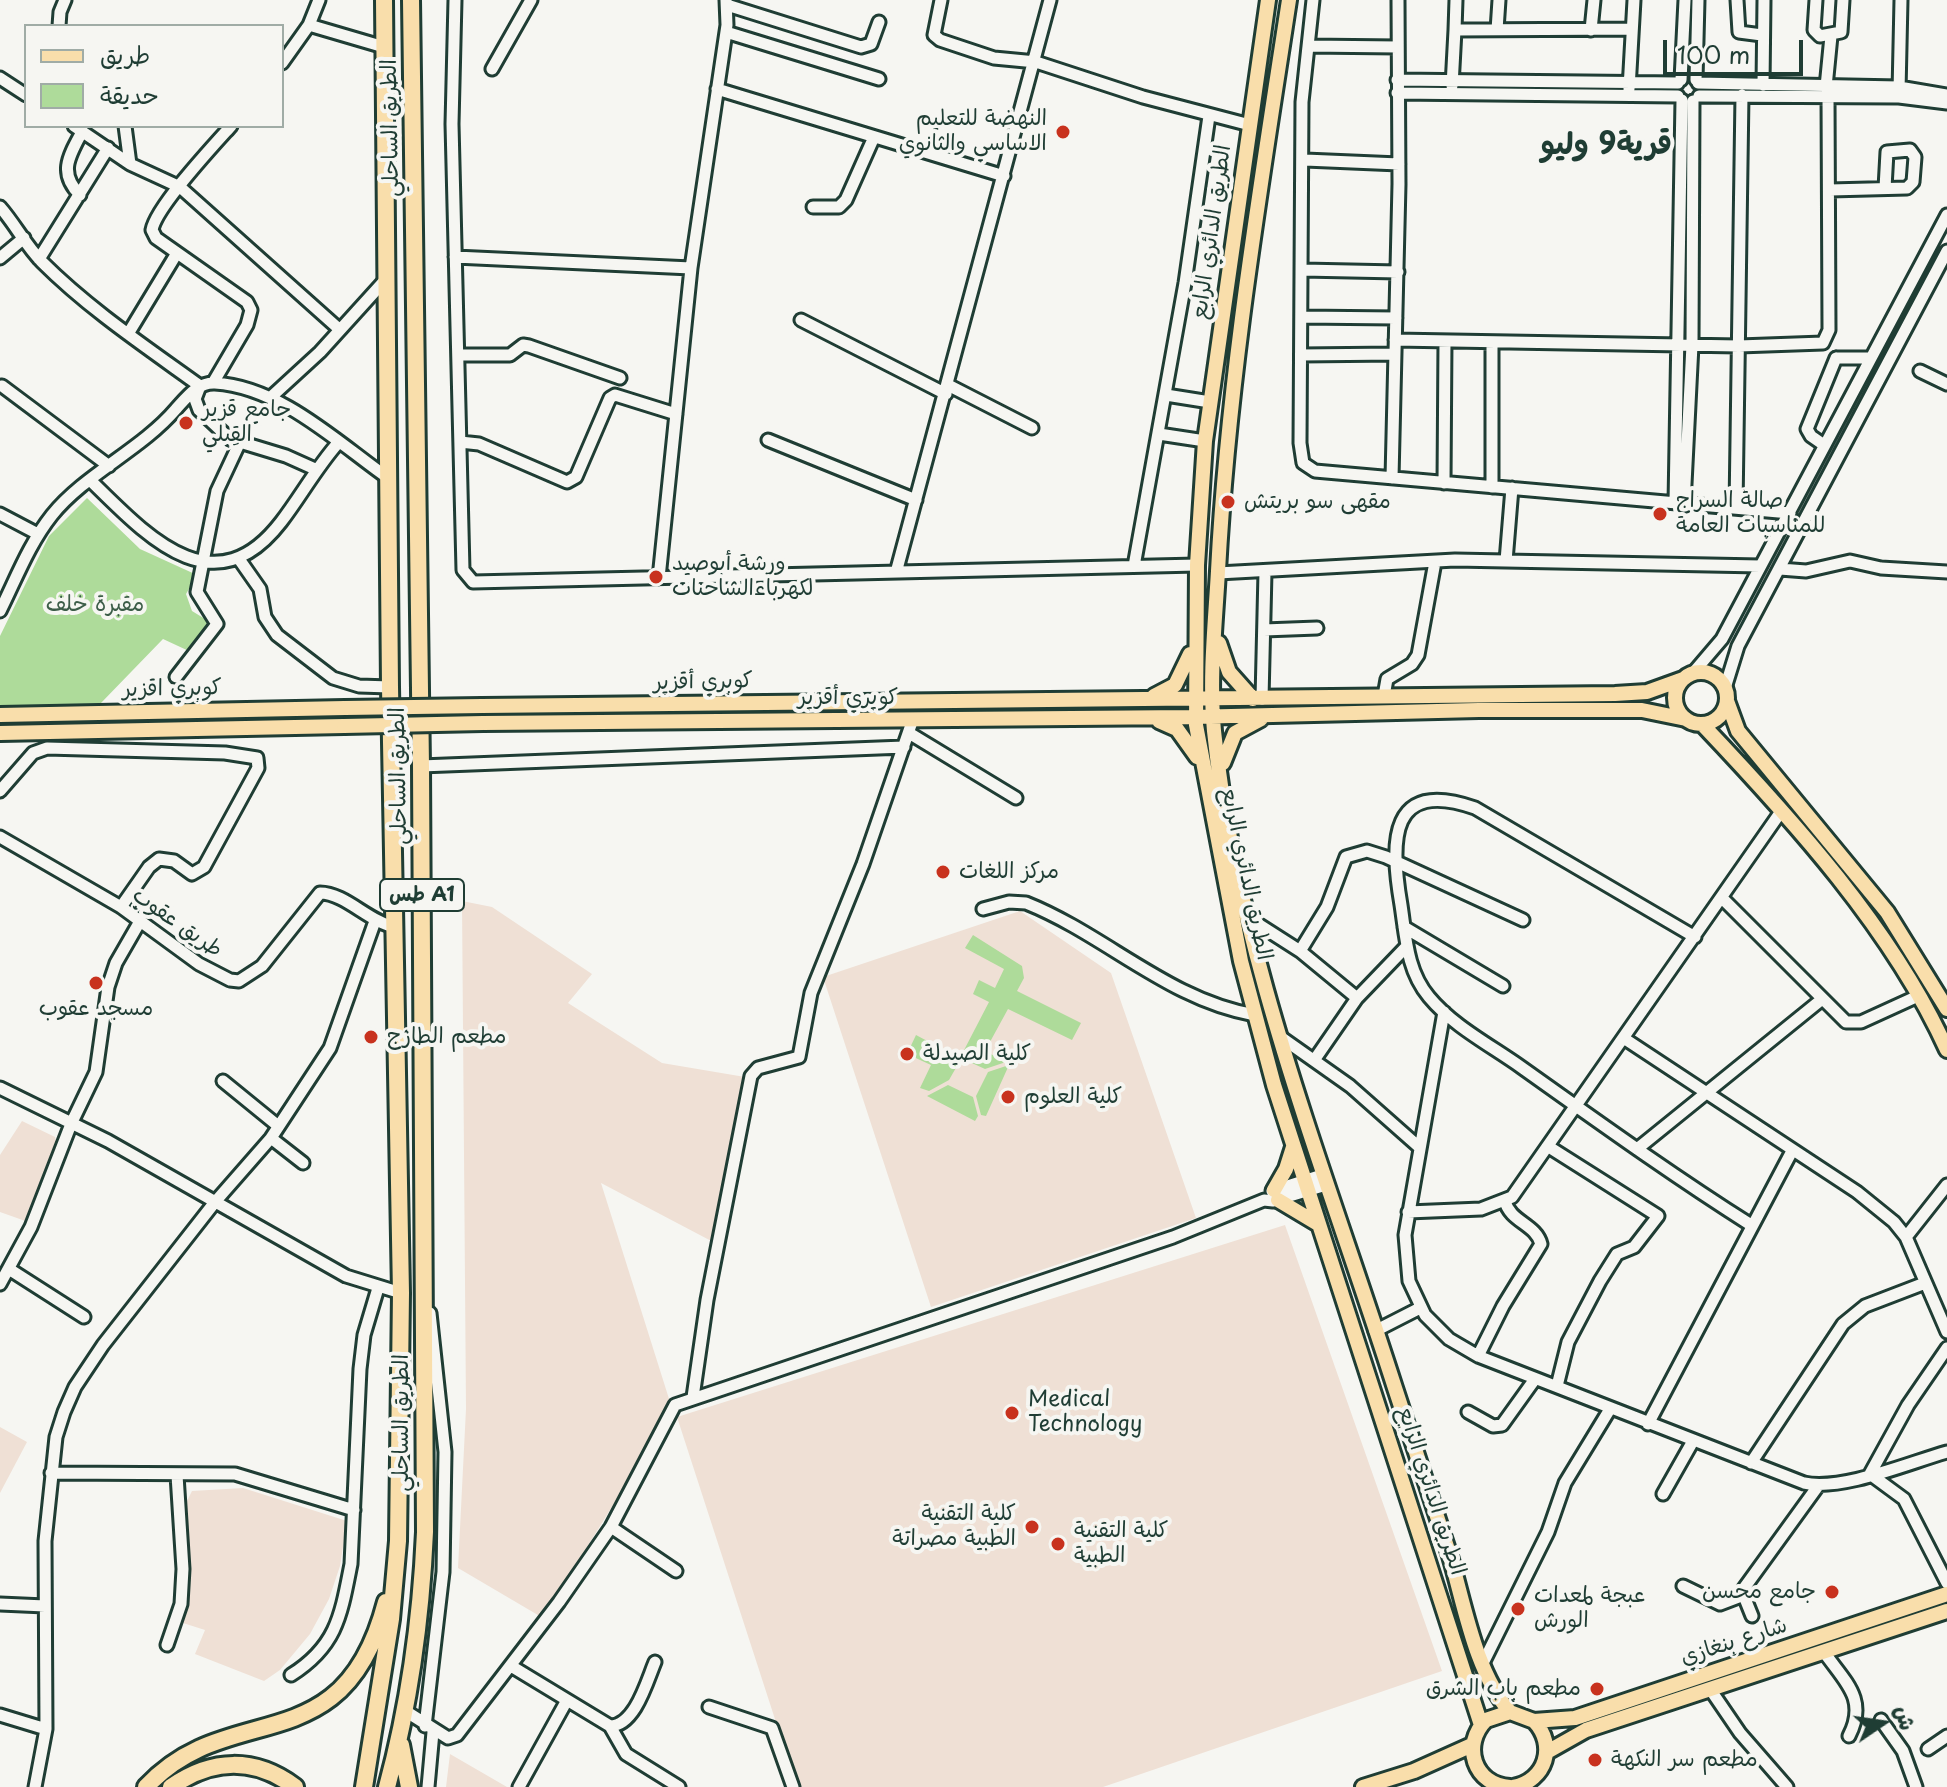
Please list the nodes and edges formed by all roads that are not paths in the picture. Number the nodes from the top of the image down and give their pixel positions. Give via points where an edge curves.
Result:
1 (65, 0) edge
2 (319, 0) edge
3 (384, 0) edge
4 (411, 0) edge
5 (455, 0) edge
6 (531, 0) edge
7 (941, 0) edge
8 (1050, 0) edge
9 (1268, 0) edge
10 (1289, 0) edge
11 (1313, 0) edge
12 (1398, 0) edge
13 (1456, 0) edge
14 (1499, 0) edge
15 (1594, 0) edge
16 (1634, 0) edge
17 (1685, 0) edge
18 (1698, 0) edge
19 (1737, 0) edge
20 (1764, 0) edge
21 (1816, 0) edge
22 (1843, 0) edge
23 (1901, 0) edge
24 (727, 3) edge
25 (879, 22) dead end
26 (59, 24) edge
27 (309, 25) junction
28 (1632, 29) junction
29 (1455, 30) junction
30 (1497, 30) junction
31 (1591, 30) junction
32 (726, 32) junction
33 (1762, 35) junction
34 (1831, 36) junction
35 (1308, 46) junction
36 (384, 47) junction
37 (1398, 47) junction
38 (284, 60) edge
39 (1036, 62) junction
40 (492, 69) dead end
41 (0, 78) edge
42 (879, 79) dead end
43 (1697, 82) junction
44 (1763, 85) junction
45 (1397, 86) junction
46 (1452, 86) junction
47 (717, 89) junction
48 (1628, 89) junction
49 (1827, 91) junction
50 (1899, 92) junction
51 (1685, 93) junction
52 (24, 94) edge
53 (1742, 95) junction
54 (1947, 95) edge
55 (1947, 103) edge
56 (1209, 116) junction
57 (1250, 125) junction
58 (125, 128) edge
59 (229, 128) edge
60 (78, 129) edge
61 (874, 137) junction
62 (108, 148) junction
63 (1305, 160) junction
64 (130, 164) junction
65 (1399, 164) junction
66 (1004, 176) junction
67 (180, 187) junction
68 (1885, 188) dead end
69 (1830, 190) junction
70 (80, 195) junction
71 (0, 207) edge
72 (813, 207) dead end
73 (1947, 215) edge
74 (24, 238) junction
75 (1947, 251) edge
76 (177, 253) junction
77 (455, 257) junction
78 (0, 258) edge
79 (39, 259) junction
80 (691, 268) junction
81 (1303, 270) junction
82 (1398, 272) junction
83 (387, 278) junction
84 (1302, 317) junction
85 (1396, 318) junction
86 (801, 320) dead end
87 (339, 329) junction
88 (128, 334) junction
89 (1395, 340) junction
90 (1445, 341) junction
91 (1492, 342) junction
92 (1823, 343) junction
93 (1686, 345) junction
94 (1739, 346) junction
95 (1873, 352) junction
96 (1395, 354) junction
97 (459, 355) junction
98 (1301, 355) junction
99 (1893, 355) junction
100 (1836, 358) junction
101 (1920, 371) dead end
102 (620, 378) dead end
103 (213, 383) junction
104 (1947, 384) edge
105 (2, 386) dead end
106 (200, 386) junction
107 (947, 390) junction
108 (1166, 395) junction
109 (271, 397) junction
110 (1210, 402) junction
111 (676, 414) junction
112 (1032, 428) dead end
113 (1159, 434) junction
114 (768, 440) dead end
115 (1205, 441) junction
116 (460, 442) junction
117 (338, 443) junction
118 (239, 444) junction
119 (1824, 445) junction
120 (109, 466) junction
121 (315, 469) junction
122 (388, 478) junction
123 (1392, 478) junction
124 (92, 482) junction
125 (1444, 483) junction
126 (1492, 487) junction
127 (1512, 488) junction
128 (916, 500) junction
129 (1680, 504) junction
130 (1736, 508) junction
131 (1790, 513) junction
132 (0, 514) edge
133 (38, 534) junction
134 (239, 559) junction
135 (1506, 561) junction
136 (1435, 562) junction
137 (206, 563) junction
138 (1197, 565) junction
139 (1134, 566) junction
140 (1760, 566) junction
141 (897, 569) junction
142 (1780, 569) junction
143 (1265, 572) junction
144 (1947, 572) edge
145 (1218, 573) junction
146 (659, 578) junction
147 (0, 611) edge
148 (1214, 621) junction
149 (1317, 628) dead end
150 (1196, 630) junction
151 (1264, 630) junction
152 (1688, 676) junction
153 (176, 677) dead end
154 (390, 687) junction
155 (1726, 694) junction
156 (1384, 696) junction
157 (1195, 699) junction
158 (1213, 699) junction
159 (1257, 699) junction
160 (1134, 700) junction
161 (345, 708) joint
162 (1284, 713) junction
163 (0, 715) edge
164 (1214, 716) junction
165 (1135, 717) junction
166 (1196, 717) junction
167 (1686, 719) junction
168 (1702, 724) junction
169 (911, 726) junction
170 (0, 733) edge
171 (904, 747) junction
172 (421, 766) junction
173 (1203, 772) junction
174 (1222, 783) junction
175 (0, 791) edge
176 (1016, 798) dead end
177 (1780, 813) junction
178 (0, 837) edge
179 (1395, 861) junction
180 (1722, 898) junction
181 (121, 907) junction
182 (983, 909) dead end
183 (1250, 919) junction
184 (1523, 920) dead end
185 (375, 921) junction
186 (139, 923) junction
187 (395, 927) junction
188 (1404, 927) junction
189 (1695, 937) junction
190 (1406, 947) junction
191 (1300, 951) junction
192 (1921, 964) junction
193 (1906, 975) junction
194 (1503, 986) dead end
195 (1918, 996) junction
196 (1357, 998) junction
197 (1821, 1000) junction
198 (1947, 1007) edge
199 (1444, 1012) junction
200 (1255, 1015) junction
201 (1282, 1038) junction
202 (1625, 1039) junction
203 (1947, 1050) edge
204 (1315, 1059) junction
205 (223, 1081) dead end
206 (0, 1088) edge
207 (1709, 1094) junction
208 (1574, 1108) junction
209 (71, 1124) junction
210 (277, 1125) junction
211 (271, 1138) junction
212 (1293, 1147) junction
213 (1419, 1147) junction
214 (1549, 1147) junction
215 (1637, 1149) junction
216 (1792, 1151) junction
217 (303, 1163) dead end
218 (1324, 1180) junction
219 (1947, 1185) edge
220 (1306, 1186) junction
221 (1272, 1197) junction
222 (1505, 1201) junction
223 (215, 1202) junction
224 (1408, 1212) junction
225 (1751, 1225) junction
226 (1320, 1226) junction
227 (1906, 1237) junction
228 (9, 1269) junction
229 (1925, 1283) junction
230 (0, 1284) edge
231 (378, 1288) junction
232 (422, 1290) junction
233 (401, 1293) junction
234 (1420, 1308) junction
235 (84, 1317) dead end
236 (1375, 1331) junction
237 (1947, 1332) edge
238 (1947, 1348) edge
239 (1478, 1356) junction
240 (1535, 1379) junction
241 (1557, 1386) junction
242 (693, 1397) junction
243 (1610, 1409) junction
244 (1468, 1412) dead end
245 (1648, 1424) junction
246 (1693, 1441) junction
247 (1947, 1452) edge
248 (1751, 1463) junction
249 (51, 1473) junction
250 (1870, 1474) junction
251 (177, 1475) junction
252 (1818, 1486) junction
253 (1663, 1494) dead end
254 (354, 1510) junction
255 (611, 1527) junction
256 (398, 1541) junction
257 (676, 1571) dead end
258 (1947, 1583) edge
259 (1683, 1586) dead end
260 (1947, 1594) edge
261 (1741, 1596) junction
262 (0, 1604) edge
263 (45, 1606) junction
264 (1947, 1611) edge
265 (1752, 1616) dead end
266 (167, 1645) dead end
267 (1824, 1652) junction
268 (655, 1662) dead end
269 (1483, 1663) junction
270 (511, 1666) junction
271 (291, 1675) dead end
272 (1710, 1689) junction
273 (566, 1702) junction
274 (709, 1707) dead end
275 (407, 1712) junction
276 (1510, 1712) junction
277 (0, 1715) edge
278 (1881, 1720) dead end
279 (1534, 1721) junction
280 (1481, 1725) junction
281 (610, 1726) junction
282 (46, 1729) junction
283 (429, 1729) junction
284 (1849, 1736) dead end
285 (1947, 1736) edge
286 (400, 1740) junction
287 (1472, 1745) junction
288 (1928, 1749) dead end
289 (1547, 1752) junction
290 (1541, 1769) junction
291 (35, 1787) edge
292 (146, 1787) edge
293 (171, 1787) edge
294 (295, 1787) edge
295 (364, 1787) edge
296 (387, 1787) edge
297 (409, 1787) edge
298 (428, 1787) edge
299 (519, 1787) edge
300 (679, 1787) edge
301 (793, 1787) edge
302 (1363, 1787) edge
303 (1501, 1787) edge
304 (1544, 1787) edge
305 (1787, 1787) edge
306 (1916, 1787) edge

1 - 26 street
2 - 27 street
3 - 36 highway, الطريق الساحلي
4 - 172 highway, الطريق الساحلي / طس A1
5 - 77 street
6 - 40 street
7 - 39 street via 933,27 940,40 994,58
8 - 39 street
9 - 57 main road, الطريق الدائري الرابع
10 - 145 main road, الطريق الدائري الرابع via 1231,394
11 - 35 street
12 - 37 street
13 - 29 street
14 - 30 street
15 - 31 street
16 - 28 street
17 - 51 street
18 - 43 street
19 - 33 street via 1739,32
20 - 33 street
21 - 34 street via 1814,30
22 - 34 street via 1841,32
23 - 50 street
24 - 25 street via 861,47 871,44
24 - 32 street
27 - 36 street
27 - 38 street
28 - 31 street
28 - 48 street
29 - 30 street
29 - 46 street
30 - 31 street
32 - 42 street
32 - 47 street
33 - 44 street
34 - 49 street
35 - 37 street
35 - 63 street via 1302,102
36 - 83 highway, الطريق الساحلي
37 - 45 street
39 - 56 street
39 - 66 street
41 - 52 street
43 - 44 street
43 - 51 street
43 - 51 street
44 - 49 street
45 - 46 street
45 - 65 street
46 - 48 street
47 - 61 street
47 - 80 street
48 - 51 street
49 - 50 street
49 - 53 street
49 - 69 street
50 - 54 street
50 - 55 street
51 - 53 street
51 - 93 street
53 - 94 street
56 - 57 street
56 - 108 street
57 - 110 main road, الطريق الدائري الرابع
58 - 64 street
59 - 67 street
60 - 62 street
60 - 70 street via 66,169 68,183
61 - 66 street
61 - 72 street via 846,200 839,207
62 - 64 street
62 - 70 street
63 - 65 street
63 - 81 street
64 - 67 street
65 - 82 street
66 - 107 street
67 - 76 street via 152,230
67 - 87 street
68 - 69 street
69 - 92 street via 1829,330
70 - 79 street
71 - 74 street
73 - 95 street
74 - 78 street
74 - 79 street
75 - 99 street
76 - 88 street
76 - 103 street via 251,310
77 - 80 street
77 - 97 street
79 - 88 street
80 - 111 street
81 - 82 street
81 - 84 street
82 - 85 street
83 - 87 street
83 - 122 highway, الطريق الساحلي
84 - 85 street
84 - 98 street
85 - 89 street
86 - 107 street
87 - 109 street
88 - 106 street
89 - 90 street
89 - 96 street
90 - 91 street
90 - 125 street
91 - 93 street
91 - 126 street
92 - 94 street
92 - 100 street
93 - 94 street
93 - 129 street
94 - 130 street
95 - 99 street
95 - 100 street
95 - 119 street
96 - 98 street
96 - 123 street
97 - 102 street via 510,355 523,345
97 - 116 street
98 - 123 street via 1303,463 1315,471
99 - 142 street
100 - 119 street via 1807,429
101 - 104 street
103 - 106 street
103 - 109 street
105 - 120 street
106 - 118 street via 195,399 199,410
106 - 120 street
107 - 112 street
107 - 128 street
108 - 110 street
108 - 113 street
109 - 117 street
110 - 115 main road, الطريق الدائري الرابع
111 - 116 street via 615,395 610,398 576,477 567,482 479,444
111 - 146 street
113 - 115 street
113 - 139 street
114 - 128 street
115 - 138 main road, الطريق الدائري الرابع
116 - 146 street via 467,578
117 - 121 street
117 - 122 street
118 - 121 street
118 - 137 street via 217,491
119 - 131 street
120 - 124 street
121 - 134 street via 280,523
122 - 154 highway, الطريق الساحلي
123 - 125 street
124 - 133 street via 55,512
124 - 137 street via 138,528 186,558
125 - 126 street
126 - 127 street
127 - 129 street
127 - 135 street
128 - 141 street
129 - 130 street
130 - 131 street
131 - 140 street
132 - 133 street
133 - 147 street
134 - 137 street
134 - 154 street via 260,589 265,617 277,635 333,678
135 - 136 street
135 - 140 street
136 - 143 street
136 - 156 street via 1418,655 1387,679
137 - 153 street via 197,596 217,624
138 - 139 street
138 - 150 main road, الطريق الدائري الرابع
139 - 141 street
140 - 152 street via 1722,639
141 - 146 street
142 - 144 street via 1806,571 1850,561
142 - 155 street via 1738,646
143 - 145 street
143 - 151 street
145 - 148 main road, الطريق الدائري الرابع
148 - 158 main road, الطريق الدائري الرابع
148 - 159 main road via 1229,672
149 - 151 street
150 - 157 main road, الطريق الدائري الرابع
150 - 160 main road via 1184,673 1175,685 1166,693
151 - 159 street
152 - 155 main road via 1712,674
152 - 156 main road, كوبري أقزير via 1634,693
152 - 167 main road via 1675,700
154 - 187 highway, الطريق الساحلي
155 - 168 main road via 1716,720
155 - 192 main road via 1738,731 1887,912
156 - 159 main road, كوبري أقزير
157 - 158 main road, كوبري أقزير
157 - 160 main road, كوبري أقزير
157 - 166 main road, الطريق الدائري الرابع
158 - 159 main road, كوبري أقزير
158 - 164 main road, الطريق الدائري الرابع
160 - 161 main road, كوبري أقزير, bridge
161 - 163 main road, كوبري اقزير
162 - 164 main road, كويري أقزير
162 - 167 main road via 1642,710
162 - 174 main road via 1246,724 1235,733 1223,762
164 - 166 main road, كويري أقزير
164 - 174 main road, الطريق الدائري الرابع
165 - 166 main road, كويري أقزير
165 - 169 main road, كويري أقزير
165 - 173 main road via 1177,729 1192,746
166 - 173 main road, الطريق الدائري الرابع
167 - 168 main road
168 - 177 main road
169 - 170 main road, كويري أقزير, bridge via 483,723
169 - 171 street
169 - 176 street
171 - 172 street
171 - 242 street via 811,993 799,1057 758,1068 751,1076
172 - 232 highway, الطريق الساحلي / طس A1
173 - 200 main road, الطريق الدائري الرابع
174 - 183 main road, الطريق الدائري الرابع
175 - 181 street via 33,753 47,748 257,758 258,768 204,867 192,874 174,861 159,859
177 - 180 street
177 - 193 main road via 1855,900
178 - 181 street, طريق عقوب
179 - 184 street
179 - 188 street
179 - 189 street via 1402,817 1420,802 1450,799 1496,819
179 - 191 street via 1367,851 1346,857 1327,907
180 - 189 street
180 - 197 street
181 - 186 street, طريق عقوب
182 - 200 street via 1026,903 1165,982 1207,1002
183 - 191 street
183 - 201 main road, الطريق الدائري الرابع
185 - 186 street, طريق عقوب via 329,893 320,893 262,966 239,981 219,976
185 - 187 street, طريق عقوب
185 - 210 street via 330,1048
186 - 209 street via 116,963 96,1072
187 - 233 highway, الطريق الساحلي
188 - 190 street
188 - 194 street
189 - 202 street
190 - 196 street
190 - 199 street via 1419,983
191 - 196 street
192 - 193 main road
192 - 198 main road
193 - 195 main road
195 - 197 street via 1853,1024
195 - 203 main road
196 - 204 street
197 - 207 street
199 - 208 street
199 - 213 street
200 - 212 main road, الطريق الدائري الرابع
201 - 204 street
201 - 218 main road, الطريق الدائري الرابع
202 - 207 street
202 - 208 street
204 - 213 street
205 - 210 street
206 - 209 street
207 - 215 street
207 - 216 street
208 - 214 street
208 - 215 street
209 - 223 street
209 - 228 street
210 - 211 street
211 - 217 street
211 - 223 street
212 - 220 main road, الطريق الدائري الرابع
212 - 221 main road
213 - 224 street
214 - 222 street
214 - 241 street via 1658,1216 1634,1247 1614,1257 1568,1342
215 - 225 street
216 - 225 street
216 - 227 street via 1857,1192
218 - 220 street
218 - 236 main road, الطريق الدائري الرابع
219 - 227 street
220 - 221 street
220 - 226 main road, الطريق الدائري الرابع
221 - 226 main road
221 - 242 street via 1173,1237 861,1345
222 - 224 street via 1481,1209
222 - 239 street via 1507,1210 1541,1244
223 - 231 street via 346,1276
223 - 249 street via 87,1367 56,1437
224 - 234 street via 1405,1265
225 - 245 street
226 - 280 main road, الطريق الدائري الرابع
227 - 229 street
228 - 230 street
228 - 235 street
229 - 237 street
229 - 248 street via 1865,1306 1843,1324
231 - 233 street
231 - 254 street via 361,1358
232 - 275 highway, الطريق الساحلي / طس A1 via 425,1532 421,1616
232 - 283 street via 432,1324 445,1452 443,1572
233 - 256 highway, الطريق الساحلي
234 - 236 street
234 - 239 street via 1449,1339
236 - 269 main road, الطريق الدائري الرابع
238 - 250 street
239 - 240 street
240 - 241 street
240 - 244 street via 1502,1425 1493,1426
241 - 243 street
242 - 255 street via 675,1405 664,1422
243 - 245 street
243 - 269 street via 1565,1483 1548,1532
245 - 246 street
246 - 248 street
246 - 253 street
247 - 250 street
248 - 252 street
249 - 251 street
249 - 263 street
250 - 252 street
250 - 258 street via 1904,1499
251 - 254 street via 243,1475
251 - 266 street via 181,1604
252 - 261 street
254 - 271 street via 351,1564 336,1629 314,1661
255 - 257 street
255 - 270 street
256 - 292 highway via 366,1658 341,1690 315,1710 182,1757
256 - 295 highway, الطريق الساحلي
259 - 261 street via 1720,1604
260 - 279 main road, شارع بنغازي via 1575,1718
261 - 265 street
262 - 263 street
263 - 282 street
264 - 267 main road, شارع بنغازي
267 - 272 main road, شارع بنغازي
267 - 284 street via 1858,1707
268 - 281 street via 627,1720
269 - 276 main road, الطريق الدائري الرابع
270 - 273 street
270 - 283 street via 457,1735 448,1738
272 - 289 main road, شارع بنغازي via 1586,1730
272 - 305 street
273 - 281 street
273 - 299 street
274 - 301 street via 772,1728
275 - 283 street
275 - 286 highway, الطريق الساحلي / طس A1
276 - 279 main road
276 - 280 main road
277 - 282 street
278 - 306 street via 1903,1751
279 - 289 main road
280 - 287 main road
281 - 300 street via 626,1754
282 - 291 street
283 - 298 street
285 - 288 street
286 - 296 highway, الطريق الساحلي / طس A1
286 - 297 highway
287 - 302 main road
287 - 303 main road via 1478,1770
289 - 290 main road
290 - 303 main road via 1529,1782
290 - 304 main road
293 - 294 highway via 200,1769 244,1763

